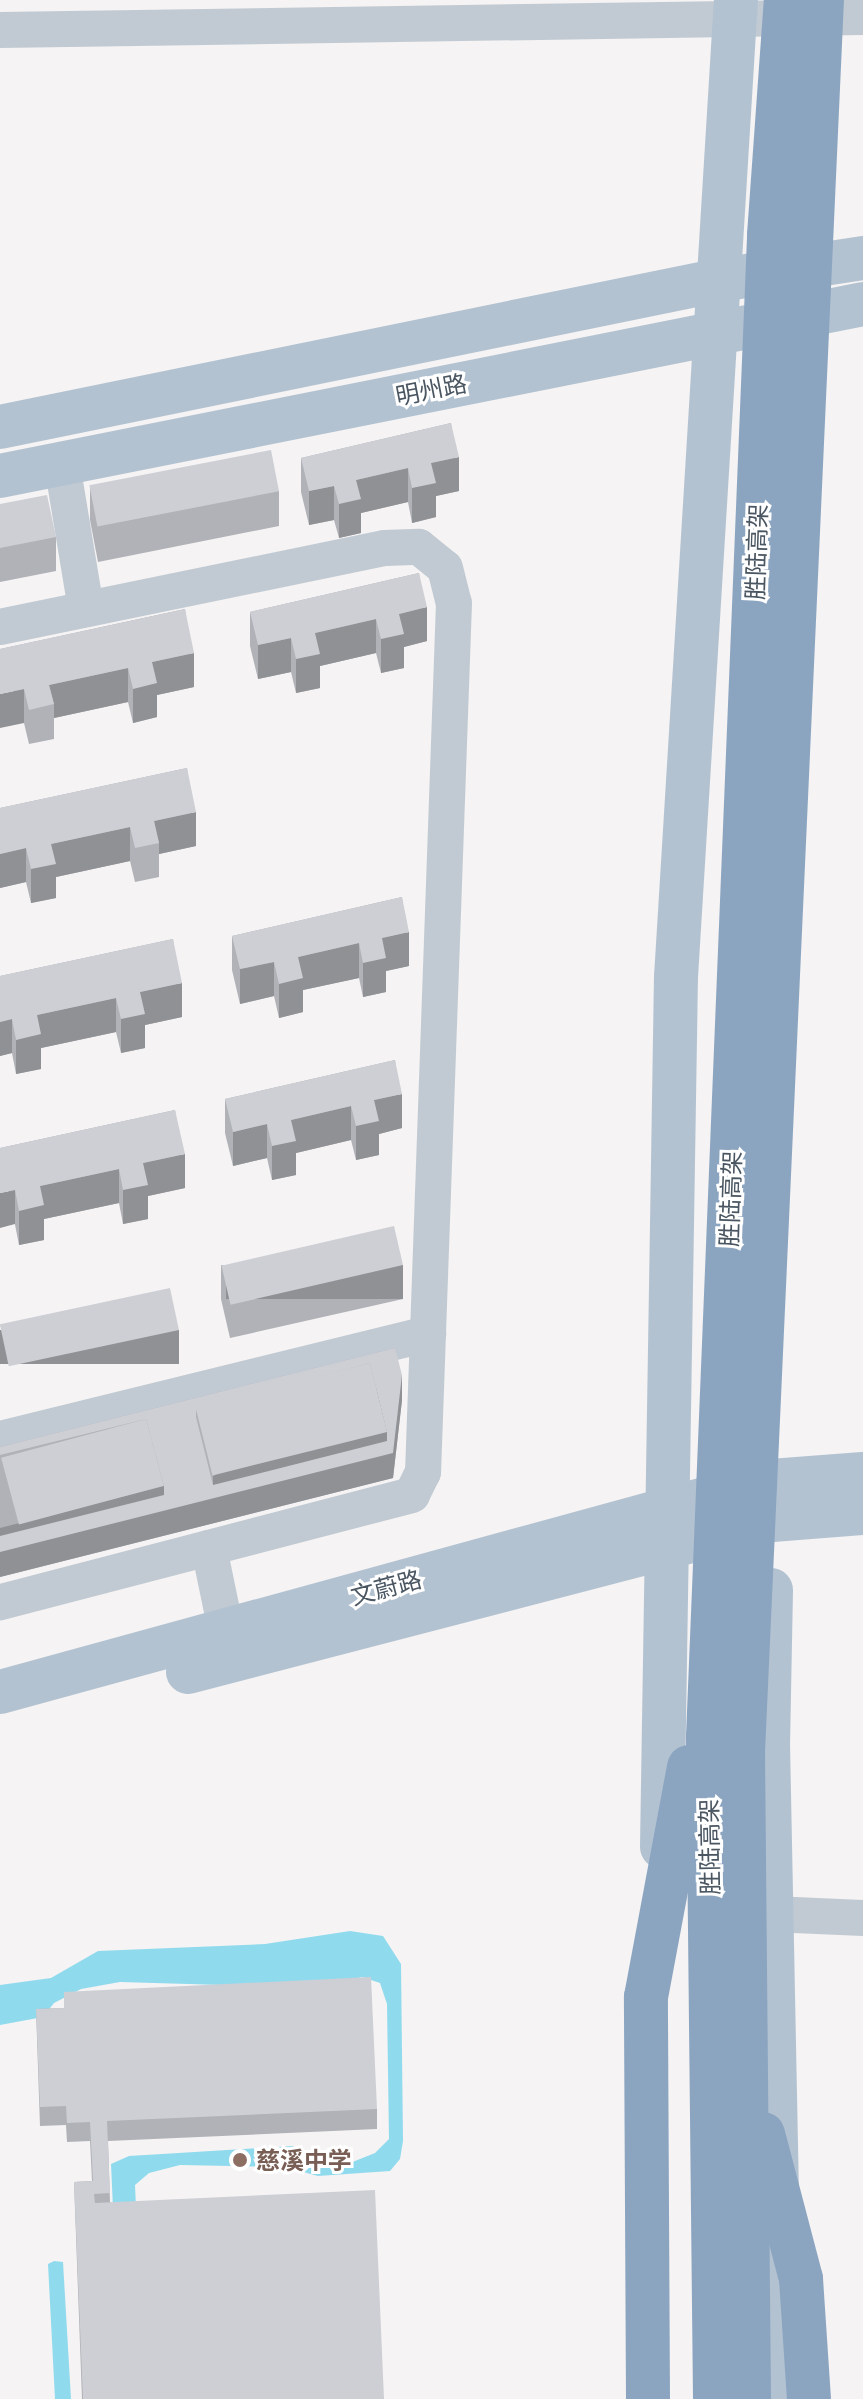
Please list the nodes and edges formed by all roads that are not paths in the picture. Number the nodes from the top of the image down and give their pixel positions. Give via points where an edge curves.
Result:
1 (807, 4) edge
2 (735, 9) edge
3 (863, 17) edge
4 (0, 30) edge
5 (863, 258) edge
6 (720, 280) junction
7 (863, 304) edge
8 (719, 330) junction
9 (0, 427) edge
10 (62, 464) junction
11 (0, 476) edge
12 (86, 609) junction
13 (0, 627) edge
14 (428, 1334) junction
15 (0, 1439) edge
16 (863, 1474) edge
17 (772, 1500) junction
18 (863, 1513) edge
19 (665, 1530) junction
20 (209, 1548) junction
21 (0, 1602) edge
22 (226, 1630) junction
23 (712, 1643) junction
24 (0, 1692) edge
25 (0, 1720) edge
26 (772, 1914) junction
27 (863, 1918) edge
28 (746, 2068) junction
29 (648, 2399) edge
30 (666, 2399) edge
31 (715, 2399) edge
32 (749, 2399) edge
33 (781, 2399) edge
34 (809, 2399) edge

1 - 2 street
1 - 3 street
1 - 17 main road via 794,261
1 - 23 highway, 胜陆高架 via 768,251
1 - 28 highway, 胜陆高架 via 743,1752
2 - 4 street
2 - 6 main road
5 - 6 main road, 明州路
6 - 8 main road
6 - 9 main road, 明州路
7 - 8 main road, 明州路
8 - 10 main road, 明州路
8 - 19 main road via 676,977
10 - 11 main road, 明州路
10 - 12 street
12 - 13 street
12 - 14 street via 385,548 419,547 445,568 454,603
14 - 15 street
14 - 20 street via 423,1472 412,1495
16 - 17 main road
17 - 18 main road
17 - 19 main road, 文蔚路
17 - 26 main road
19 - 22 main road, 文蔚路
19 - 25 main road, 文蔚路
19 - 30 main road via 661,1949
20 - 21 street
20 - 22 street
22 - 24 main road, 文蔚路
23 - 29 highway via 646,1997
23 - 31 highway, 胜陆高架 via 708,1737
26 - 27 street
26 - 33 main road
28 - 32 highway, 胜陆高架
28 - 34 highway via 801,2279

